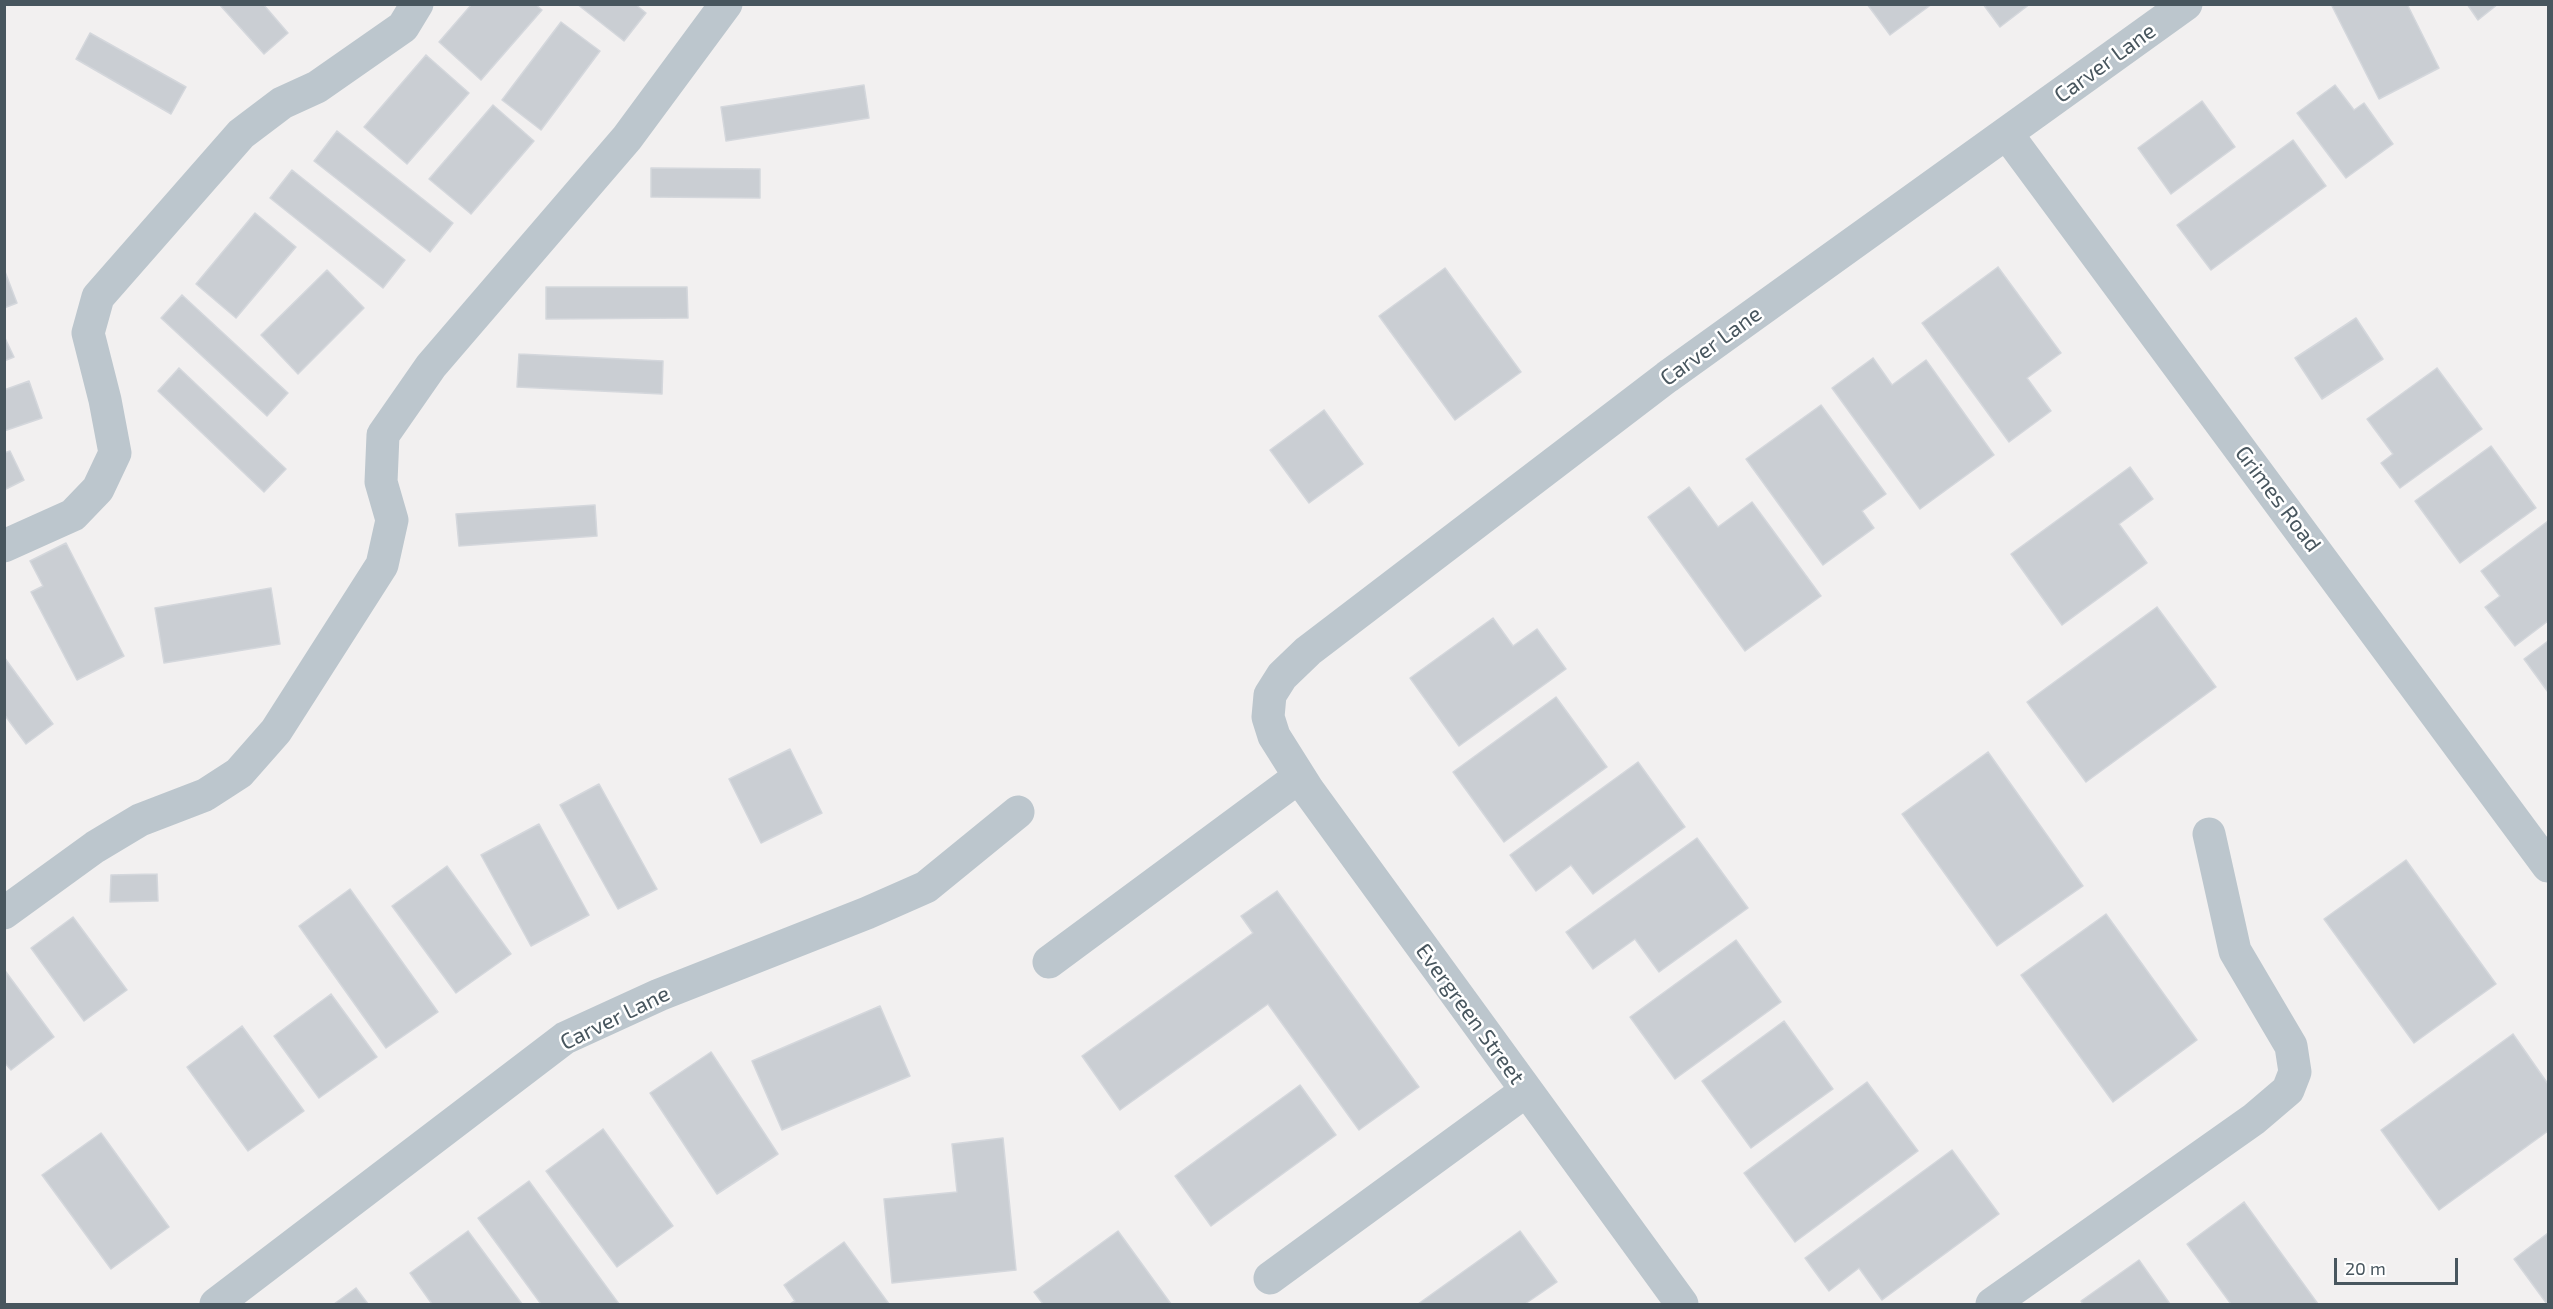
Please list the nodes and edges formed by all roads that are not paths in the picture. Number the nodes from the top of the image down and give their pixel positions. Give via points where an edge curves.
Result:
1 (417, 4) edge
2 (726, 4) edge
3 (2186, 4) edge
4 (2007, 134) junction
5 (4, 546) edge
6 (1268, 717) joint
7 (1299, 777) junction
8 (1018, 812) dead end
9 (2209, 834) dead end
10 (2548, 866) edge
11 (4, 913) edge
12 (1049, 962) dead end
13 (1526, 1091) junction
14 (1270, 1278) dead end
15 (216, 1305) edge
16 (1682, 1305) edge
17 (1992, 1305) edge

1 - 5 street via 403,27 317,87 282,103 241,134 98,297 88,333 115,453 98,489 73,515
2 - 11 street via 627,138 431,366 383,435 381,482 392,520 382,565 276,731 239,773 204,795 140,820 104,841
3 - 4 street, Carver Lane
4 - 6 street, Carver Lane via 1667,377 1308,651 1282,676 1270,695
4 - 10 street, Grimes Road
6 - 7 street, Evergreen Street via 1274,736
7 - 12 street
7 - 13 street, Evergreen Street
8 - 15 street, Carver Lane via 926,887 658,995 565,1038
9 - 17 street via 2235,951 2291,1046 2295,1072 2289,1090
13 - 14 street
13 - 16 street, Evergreen Street

